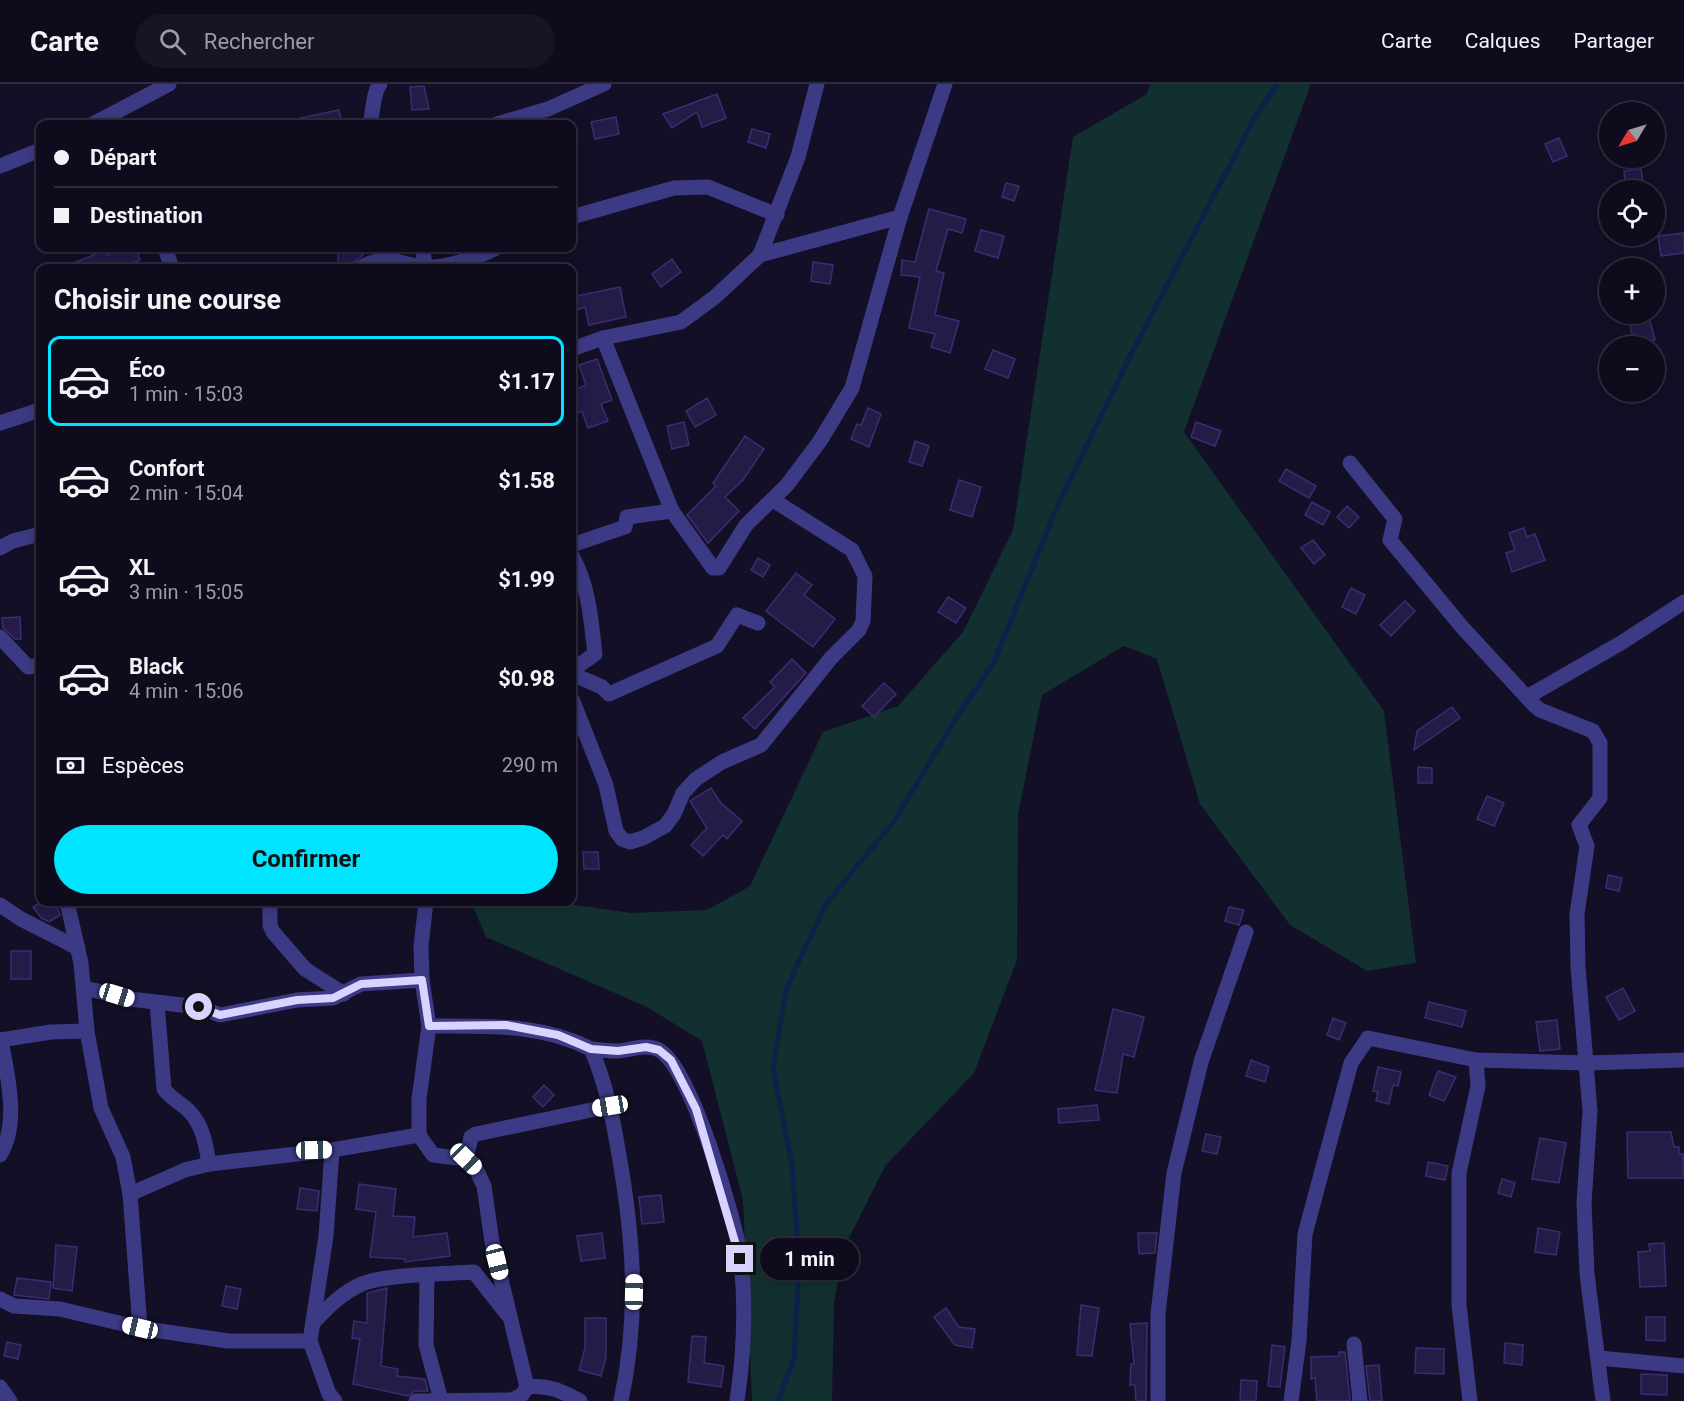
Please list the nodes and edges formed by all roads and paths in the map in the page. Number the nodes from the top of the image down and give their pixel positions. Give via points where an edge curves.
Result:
1 (169, 84) edge
2 (380, 84) edge
3 (604, 84) edge
4 (817, 84) edge
5 (945, 84) edge
6 (101, 120) edge
7 (371, 120) edge
8 (511, 120) edge
9 (36, 152) edge
10 (0, 166) edge
11 (777, 215) junction
12 (576, 216) edge
13 (900, 217) junction
14 (476, 252) edge
15 (760, 255) junction
16 (373, 264) edge
17 (412, 264) edge
18 (438, 264) edge
19 (603, 338) junction
20 (576, 348) edge
21 (36, 411) edge
22 (0, 423) edge
23 (1350, 463) dead end
24 (773, 500) junction
25 (672, 511) junction
26 (36, 535) edge
27 (576, 544) edge
28 (0, 548) edge
29 (576, 564) edge
30 (1684, 602) edge
31 (758, 623) dead end
32 (0, 637) edge
33 (36, 666) edge
34 (576, 667) edge
35 (576, 676) edge
36 (1527, 697) junction
37 (576, 709) edge
38 (0, 905) edge
39 (68, 906) edge
40 (270, 906) edge
41 (426, 906) edge
42 (1246, 932) dead end
43 (78, 948) junction
44 (422, 980) junction
45 (85, 988) junction
46 (344, 994) junction
47 (157, 1003) junction
48 (429, 1026) junction
49 (87, 1031) junction
50 (1, 1040) edge
51 (591, 1049) junction
52 (1476, 1060) junction
53 (1684, 1060) edge
54 (1587, 1063) junction
55 (610, 1106) junction
56 (419, 1135) junction
57 (332, 1150) junction
58 (0, 1155) edge
59 (466, 1159) junction
60 (209, 1164) junction
61 (130, 1194) junction
62 (427, 1275) junction
63 (0, 1299) edge
64 (512, 1320) junction
65 (314, 1322) junction
66 (140, 1328) junction
67 (310, 1341) junction
68 (1354, 1344) dead end
69 (1599, 1358) junction
70 (1684, 1366) edge
71 (0, 1387) edge
72 (527, 1387) junction
73 (441, 1400) edge
74 (10, 1401) edge
75 (335, 1401) edge
76 (416, 1401) edge
77 (580, 1401) edge
78 (621, 1401) edge
79 (737, 1401) edge
80 (1158, 1401) edge
81 (1291, 1401) edge
82 (1360, 1401) edge
83 (1470, 1401) edge
84 (1603, 1401) edge

1 - 6 street
2 - 7 street via 374,93
3 - 8 street via 548,109
4 - 11 street via 798,157
5 - 13 street
9 - 10 street
11 - 12 street via 708,187 665,190
11 - 15 street
13 - 15 street
13 - 24 street via 852,388 820,441
14 - 18 street
15 - 19 street via 681,322
16 - 17 street via 392,258
19 - 20 street
19 - 25 street
21 - 22 street
23 - 36 street via 1395,519 1390,540
24 - 25 street via 746,525 715,569
24 - 37 street via 852,550 865,576 863,621 761,745 722,762 696,779 682,793 665,826 630,842 616,831 606,785
25 - 27 street via 627,517 625,527
26 - 28 street
29 - 34 street via 590,608 595,654
30 - 36 street
31 - 35 street via 737,615 717,646 609,694
32 - 33 street via 28,667
36 - 54 street via 1540,710 1593,731 1600,743 1600,798 1579,825 1587,846 1577,914
38 - 43 street
39 - 43 street
40 - 46 street via 273,932 305,969
41 - 44 street
42 - 80 street via 1201,1062 1174,1173 1158,1314
43 - 45 street
44 - 46 street via 361,984
44 - 48 street
45 - 47 street
45 - 49 street
46 - 47 street via 220,1015 199,1007
47 - 60 street via 164,1089 190,1112 206,1142
48 - 51 street via 506,1025 558,1035
48 - 56 street via 419,1099
49 - 50 street
49 - 61 street via 101,1108 123,1157
50 - 58 street via 9,1084 9,1111 8,1132
51 - 55 street
51 - 79 street via 659,1050 671,1060 696,1109 740,1259 744,1358
52 - 54 street
52 - 81 street via 1368,1038 1351,1063 1305,1234
52 - 83 street via 1478,1086 1459,1173 1459,1305
53 - 54 street
54 - 69 street via 1590,1111 1584,1203 1587,1274
55 - 59 street via 476,1134 471,1137
55 - 78 street via 634,1278 632,1333
56 - 57 street
56 - 59 street via 433,1155
57 - 60 street
57 - 65 street
59 - 64 street via 476,1169 487,1196 492,1242
60 - 61 street
61 - 66 street
62 - 64 street via 474,1272
62 - 65 street via 365,1283 348,1291
62 - 73 street via 426,1345
63 - 66 street via 14,1306 60,1310
64 - 72 street
65 - 67 street
66 - 67 street via 228,1341
67 - 75 street
68 - 82 street
69 - 70 street
69 - 84 street
71 - 74 street
72 - 73 street via 512,1400
72 - 77 street via 540,1385 559,1390
73 - 76 street

